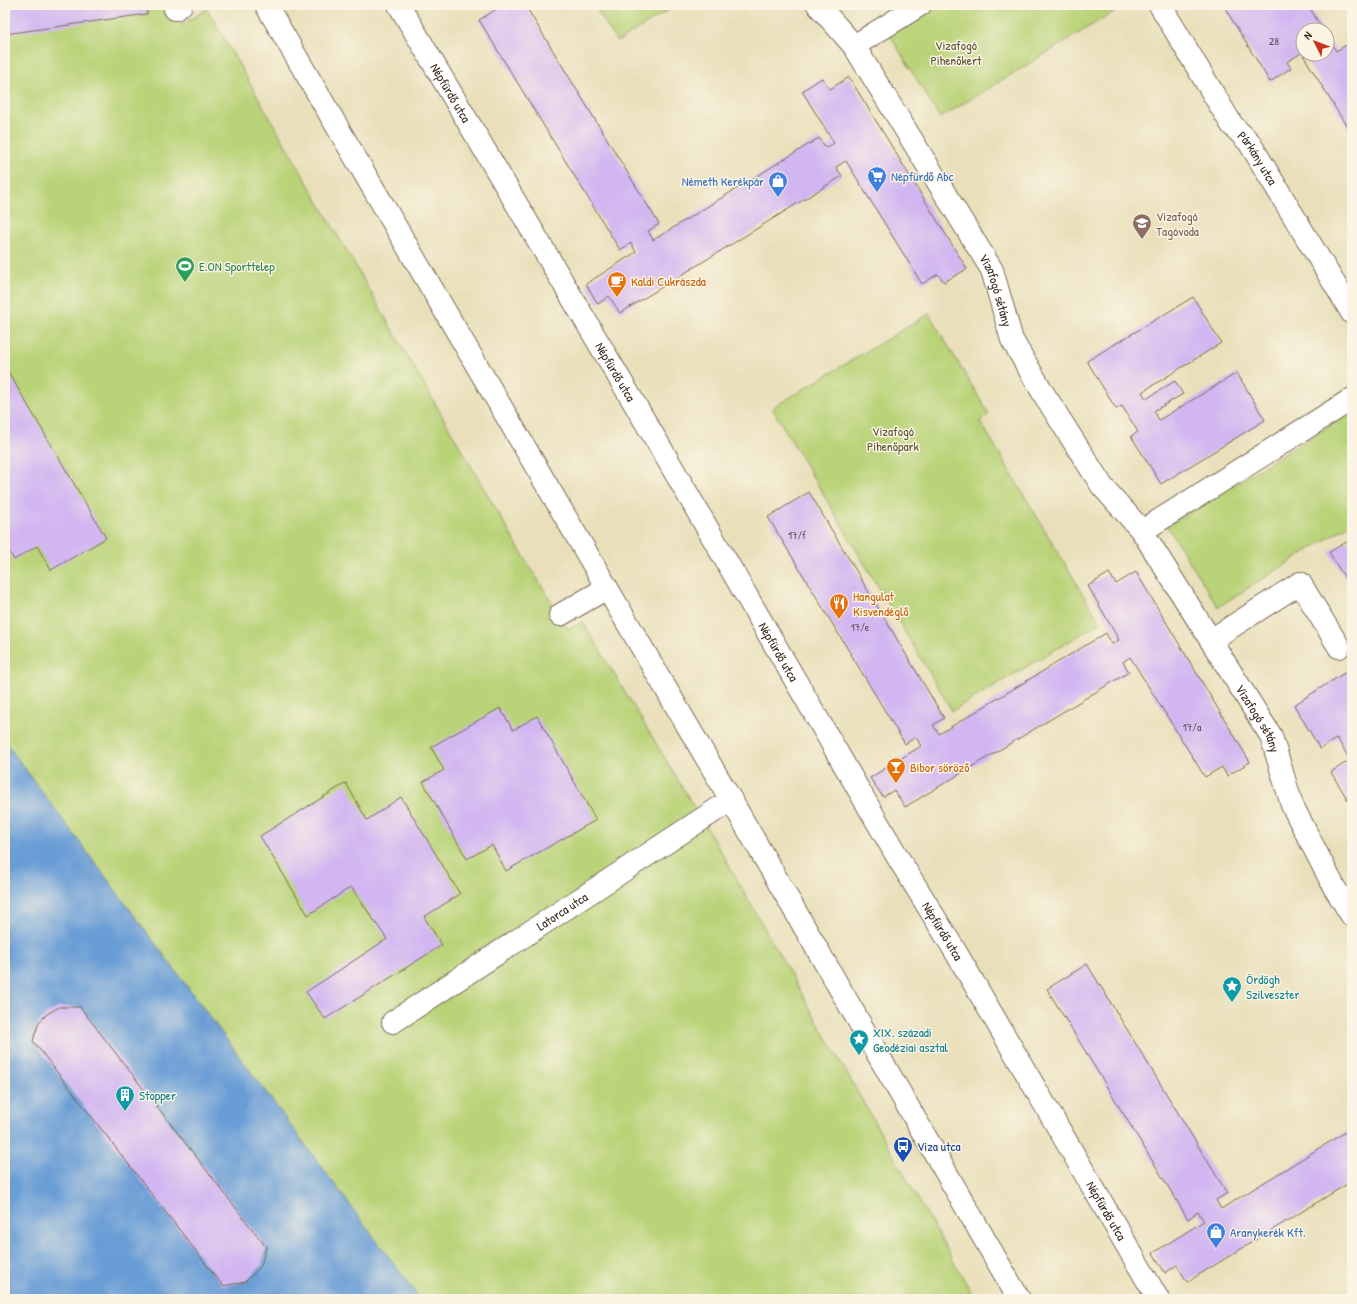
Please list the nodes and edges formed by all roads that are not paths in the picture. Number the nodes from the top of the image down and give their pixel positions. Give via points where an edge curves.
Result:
1 (266, 5) edge
2 (399, 5) edge
3 (818, 5) edge
4 (920, 5) edge
5 (1160, 5) edge
6 (854, 46) junction
7 (1352, 314) edge
8 (1352, 399) edge
9 (1142, 531) junction
10 (607, 588) junction
11 (560, 615) dead end
12 (1210, 640) junction
13 (1339, 647) dead end
14 (731, 800) junction
15 (1352, 916) edge
16 (393, 1022) dead end
17 (1019, 1299) edge
18 (1158, 1299) edge

1 - 10 street
2 - 18 street, Népfürdő utca via 673,468 897,856
3 - 6 street, Vizafogó sétány
4 - 6 street
5 - 7 street, Párkány utca via 1228,119 1249,142
6 - 9 street, Vizafogó sétány via 992,270 1012,340 1045,396 1102,486
8 - 9 street
9 - 12 street, Vizafogó sétány
10 - 11 street
10 - 14 street
12 - 13 street via 1300,583
12 - 15 street, Vizafogó sétány via 1271,736 1292,805 1334,887
14 - 16 street, Latorca utca
14 - 17 street

